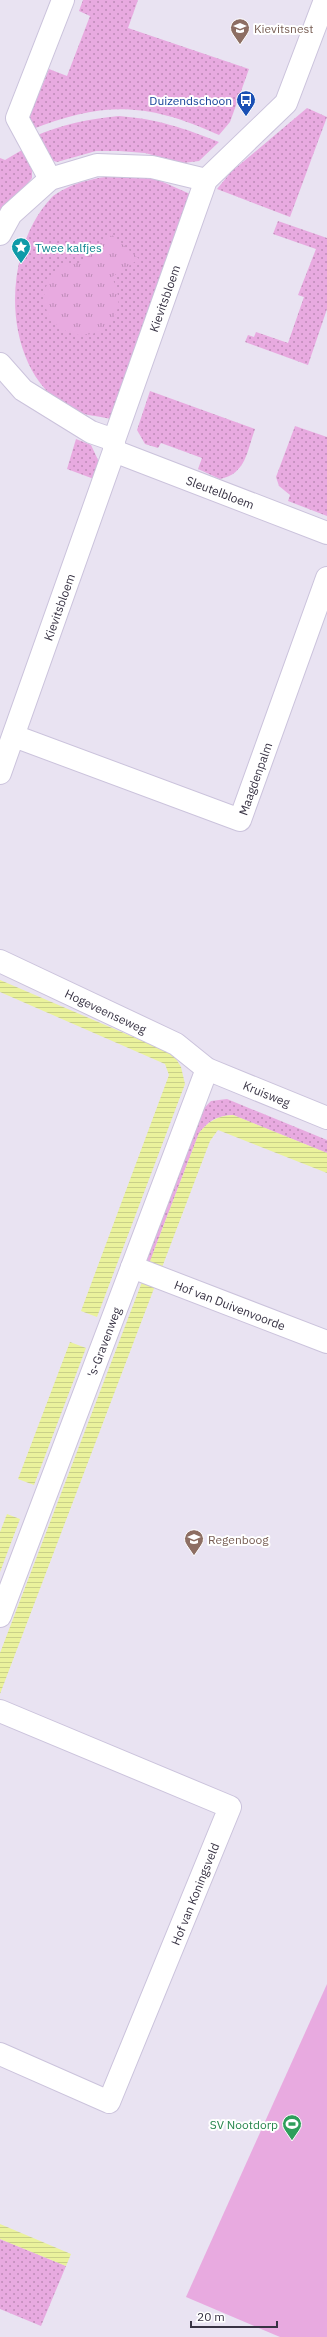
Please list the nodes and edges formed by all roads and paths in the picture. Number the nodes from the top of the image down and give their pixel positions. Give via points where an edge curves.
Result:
1 (63, 0) edge
2 (325, 0) edge
3 (50, 179) junction
4 (206, 180) junction
5 (0, 234) edge
6 (0, 364) edge
7 (114, 446) junction
8 (327, 533) edge
9 (327, 578) edge
10 (14, 736) junction
11 (0, 773) edge
12 (0, 961) edge
13 (207, 1069) junction
14 (327, 1118) edge
15 (132, 1267) junction
16 (327, 1342) edge
17 (0, 1616) edge
18 (1, 1711) edge
19 (0, 2054) edge

1 - 3 street via 17,118
2 - 4 street, Kievitsbloem via 286,102
3 - 4 street via 97,165 152,167
3 - 5 street via 11,214
4 - 7 street, Kievitsbloem
6 - 7 street via 24,390
7 - 8 street, Sleutelbloem
7 - 10 street, Kievitsbloem
9 - 10 street, Maagdenpalm via 240,820
10 - 11 street, Kievitsbloem
12 - 13 street, Hogeveenseweg via 176,1044
13 - 14 street, Kruisweg
13 - 15 street, 's-Gravenweg
15 - 16 street, Hof van Duivenvoorde
15 - 17 street, 's-Gravenweg
18 - 19 street, Hof van Koningsveld via 230,1807 109,2102

